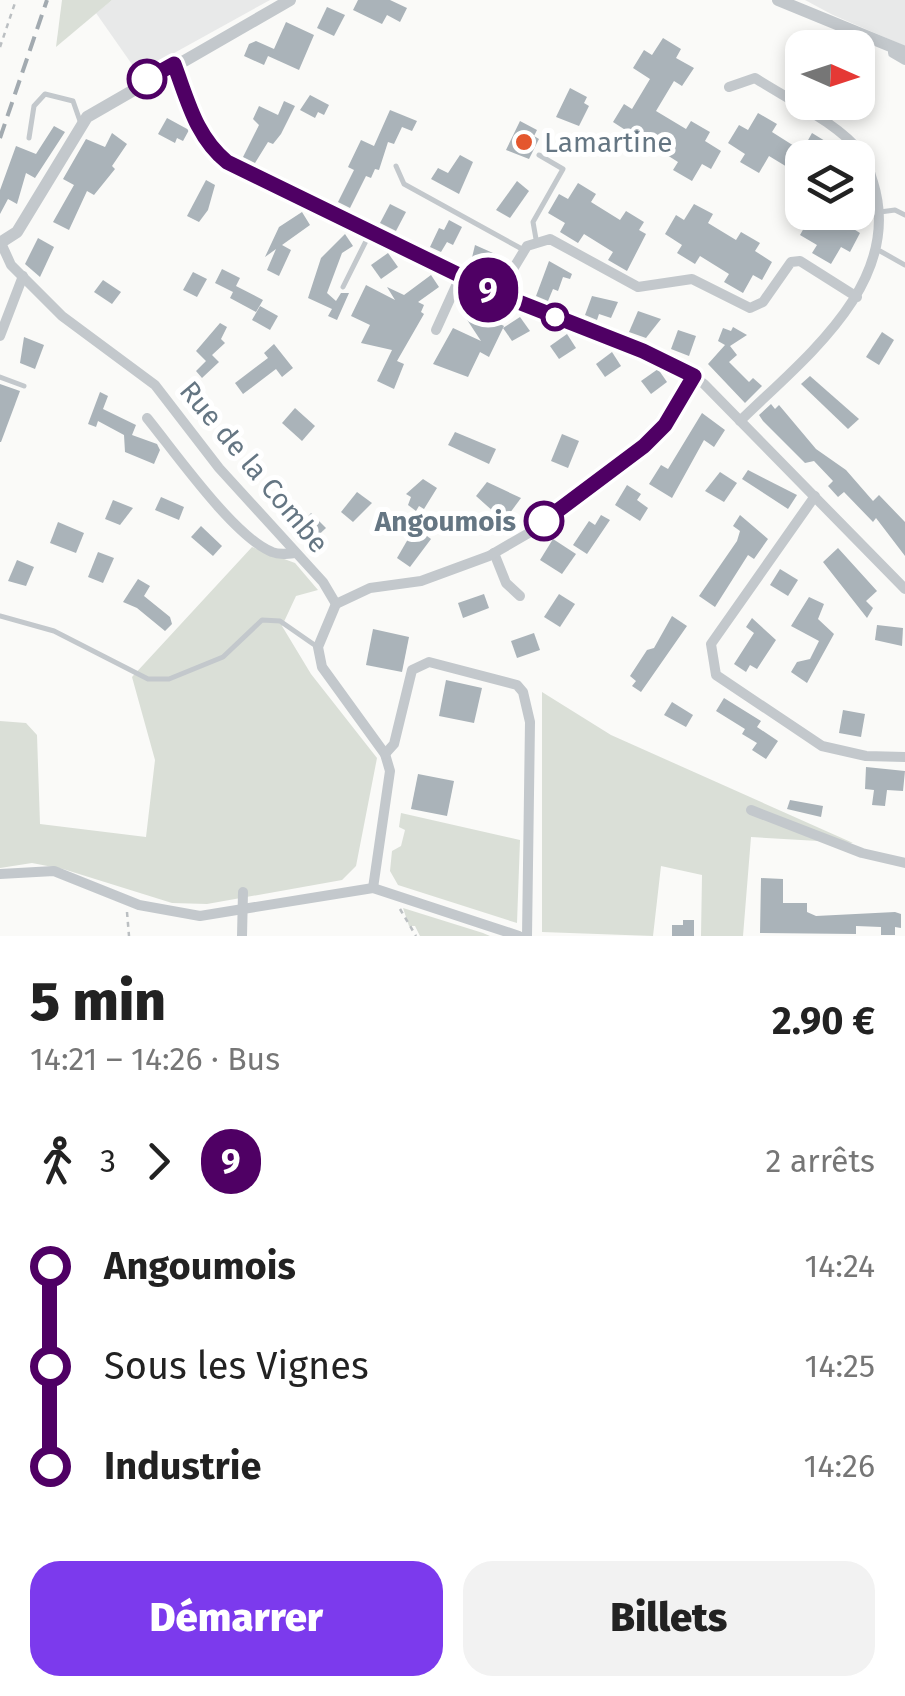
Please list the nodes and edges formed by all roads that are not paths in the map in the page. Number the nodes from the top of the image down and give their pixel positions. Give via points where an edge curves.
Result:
1 (290, 0) edge
2 (778, 0) edge
3 (899, 50) edge
4 (905, 60) edge
5 (174, 64) junction
6 (729, 87) dead end
7 (80, 124) junction
8 (28, 138) dead end
9 (539, 155) dead end
10 (396, 166) dead end
11 (880, 212) junction
12 (905, 215) edge
13 (370, 233) junction
14 (536, 240) junction
15 (0, 243) edge
16 (525, 250) junction
17 (880, 250) junction
18 (905, 265) edge
19 (22, 276) junction
20 (460, 277) junction
21 (343, 287) dead end
22 (498, 294) junction
23 (12, 296) junction
24 (857, 297) junction
25 (0, 310) edge
26 (436, 330) dead end
27 (0, 336) edge
28 (694, 376) junction
29 (0, 377) edge
30 (24, 386) dead end
31 (147, 418) dead end
32 (740, 421) junction
33 (815, 496) junction
34 (295, 553) junction
35 (494, 553) junction
36 (905, 589) edge
37 (520, 596) dead end
38 (336, 604) junction
39 (0, 616) edge
40 (318, 647) junction
41 (385, 754) junction
42 (905, 757) edge
43 (751, 810) dead end
44 (905, 862) edge
45 (0, 874) edge
46 (373, 888) junction
47 (243, 892) dead end
48 (243, 906) junction
49 (242, 936) edge
50 (519, 936) edge
51 (526, 936) edge

1 - 5 street
2 - 3 street
3 - 4 street via 893,53
5 - 7 street
5 - 13 street via 209,148
6 - 11 street via 755,78 862,154
7 - 8 lane via 73,102 45,94 34,106
7 - 15 street via 16,232
9 - 14 lane via 563,169 533,222
10 - 16 lane via 404,184
11 - 12 lane
11 - 17 street
13 - 20 street
13 - 21 lane
14 - 16 street
14 - 24 street via 550,239 638,286 692,279 750,308 763,302 791,262 800,261
15 - 19 street, Rue de la Combe
16 - 22 street
17 - 18 lane
17 - 24 street
19 - 23 street
19 - 34 street, Rue de la Combe via 62,316 154,384
20 - 22 street
20 - 26 street
22 - 28 street
23 - 25 street
23 - 27 street
24 - 32 street
28 - 32 street
28 - 35 street via 644,446
29 - 30 lane
31 - 34 street via 262,547
32 - 33 street
33 - 36 street
33 - 42 street via 711,644 716,675 822,746
34 - 38 street, Rue de la Combe
35 - 37 street via 506,583
35 - 38 street
38 - 40 street
39 - 40 lane via 54,632 148,679 169,679 213,662 262,620 280,621
40 - 41 street via 322,667
41 - 46 street via 390,784
41 - 51 street via 394,744 418,664 517,685 526,700
43 - 44 street via 862,853
45 - 48 street via 54,872 161,912 200,916
46 - 48 street
46 - 50 street
47 - 48 street
48 - 49 street

